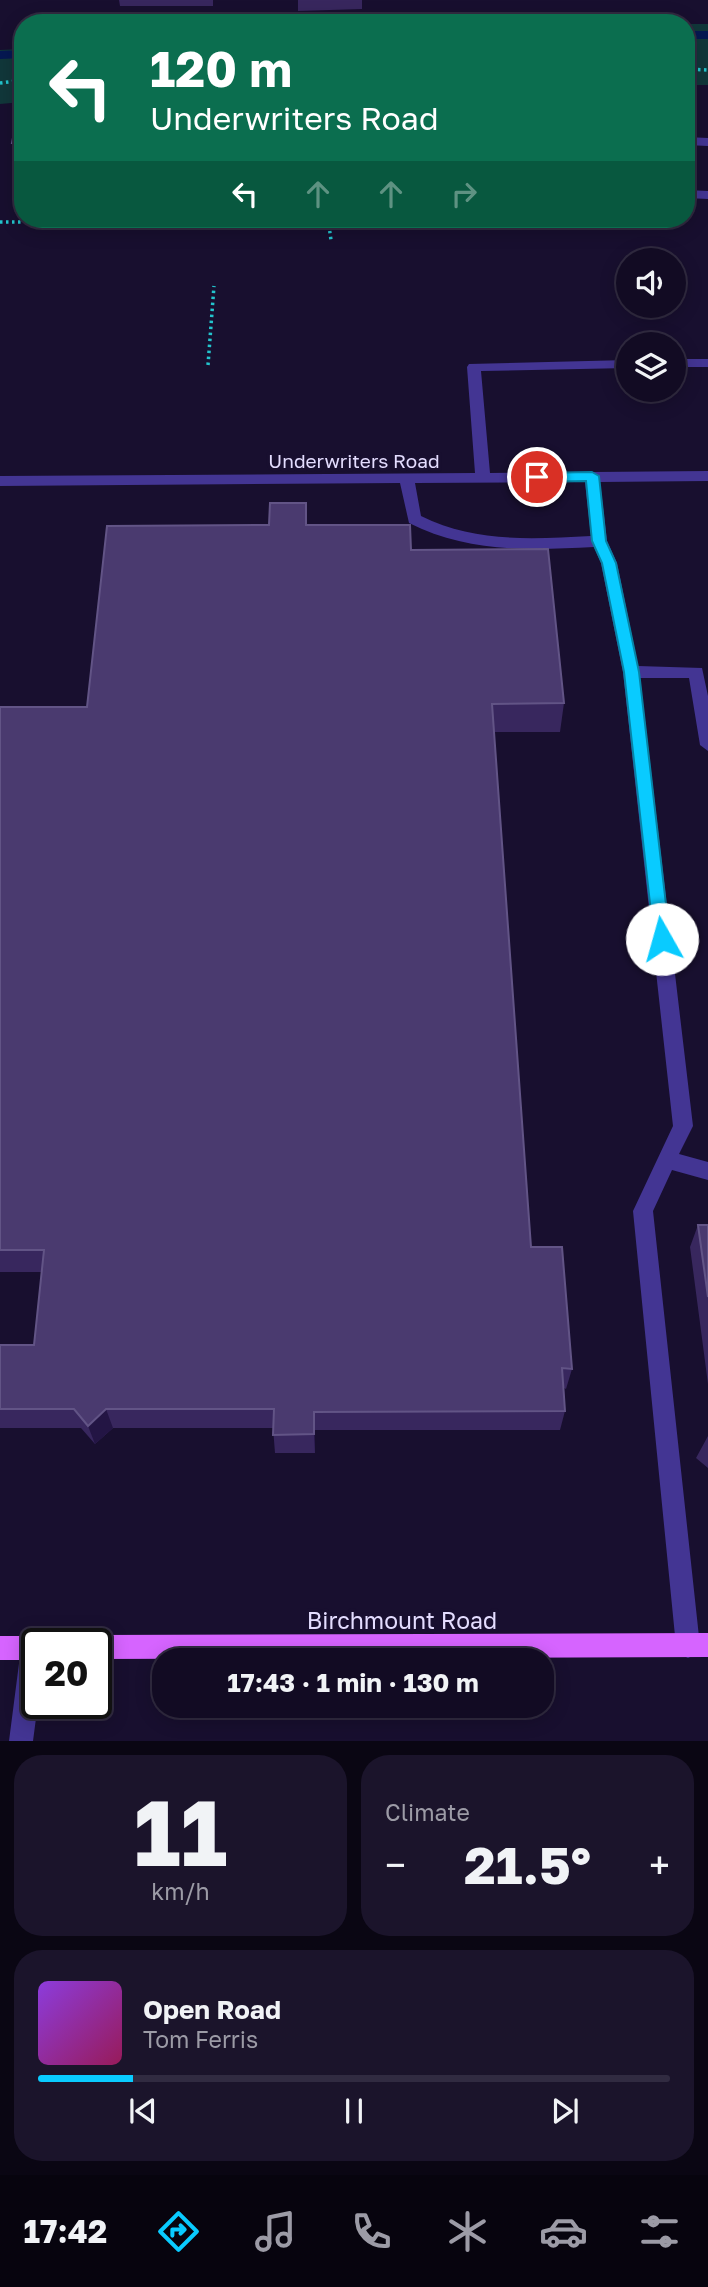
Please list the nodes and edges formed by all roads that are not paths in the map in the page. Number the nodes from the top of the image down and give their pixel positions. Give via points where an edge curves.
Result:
1 (686, 363) edge
2 (708, 363) edge
3 (616, 364) edge
4 (592, 476) junction
5 (708, 476) edge
6 (483, 478) junction
7 (407, 479) junction
8 (0, 481) edge
9 (599, 541) junction
10 (631, 672) junction
11 (708, 745) edge
12 (667, 1160) junction
13 (708, 1171) edge
14 (698, 1646) edge
15 (112, 1647) edge
16 (0, 1648) edge
17 (21, 1648) edge
18 (24, 1719) edge
19 (21, 1741) edge

1 - 2 street
3 - 6 street via 474,367
4 - 5 street, Underwriters Road
4 - 6 street, Underwriters Road
4 - 9 street
6 - 7 street, Underwriters Road
7 - 8 street, Underwriters Road
7 - 9 street via 414,519 435,532 487,543
9 - 10 street via 609,563
10 - 11 street via 696,672
10 - 12 street via 683,1126
12 - 13 street
12 - 14 street via 643,1211
14 - 15 main road, Birchmount Road
16 - 17 main road
18 - 19 street

